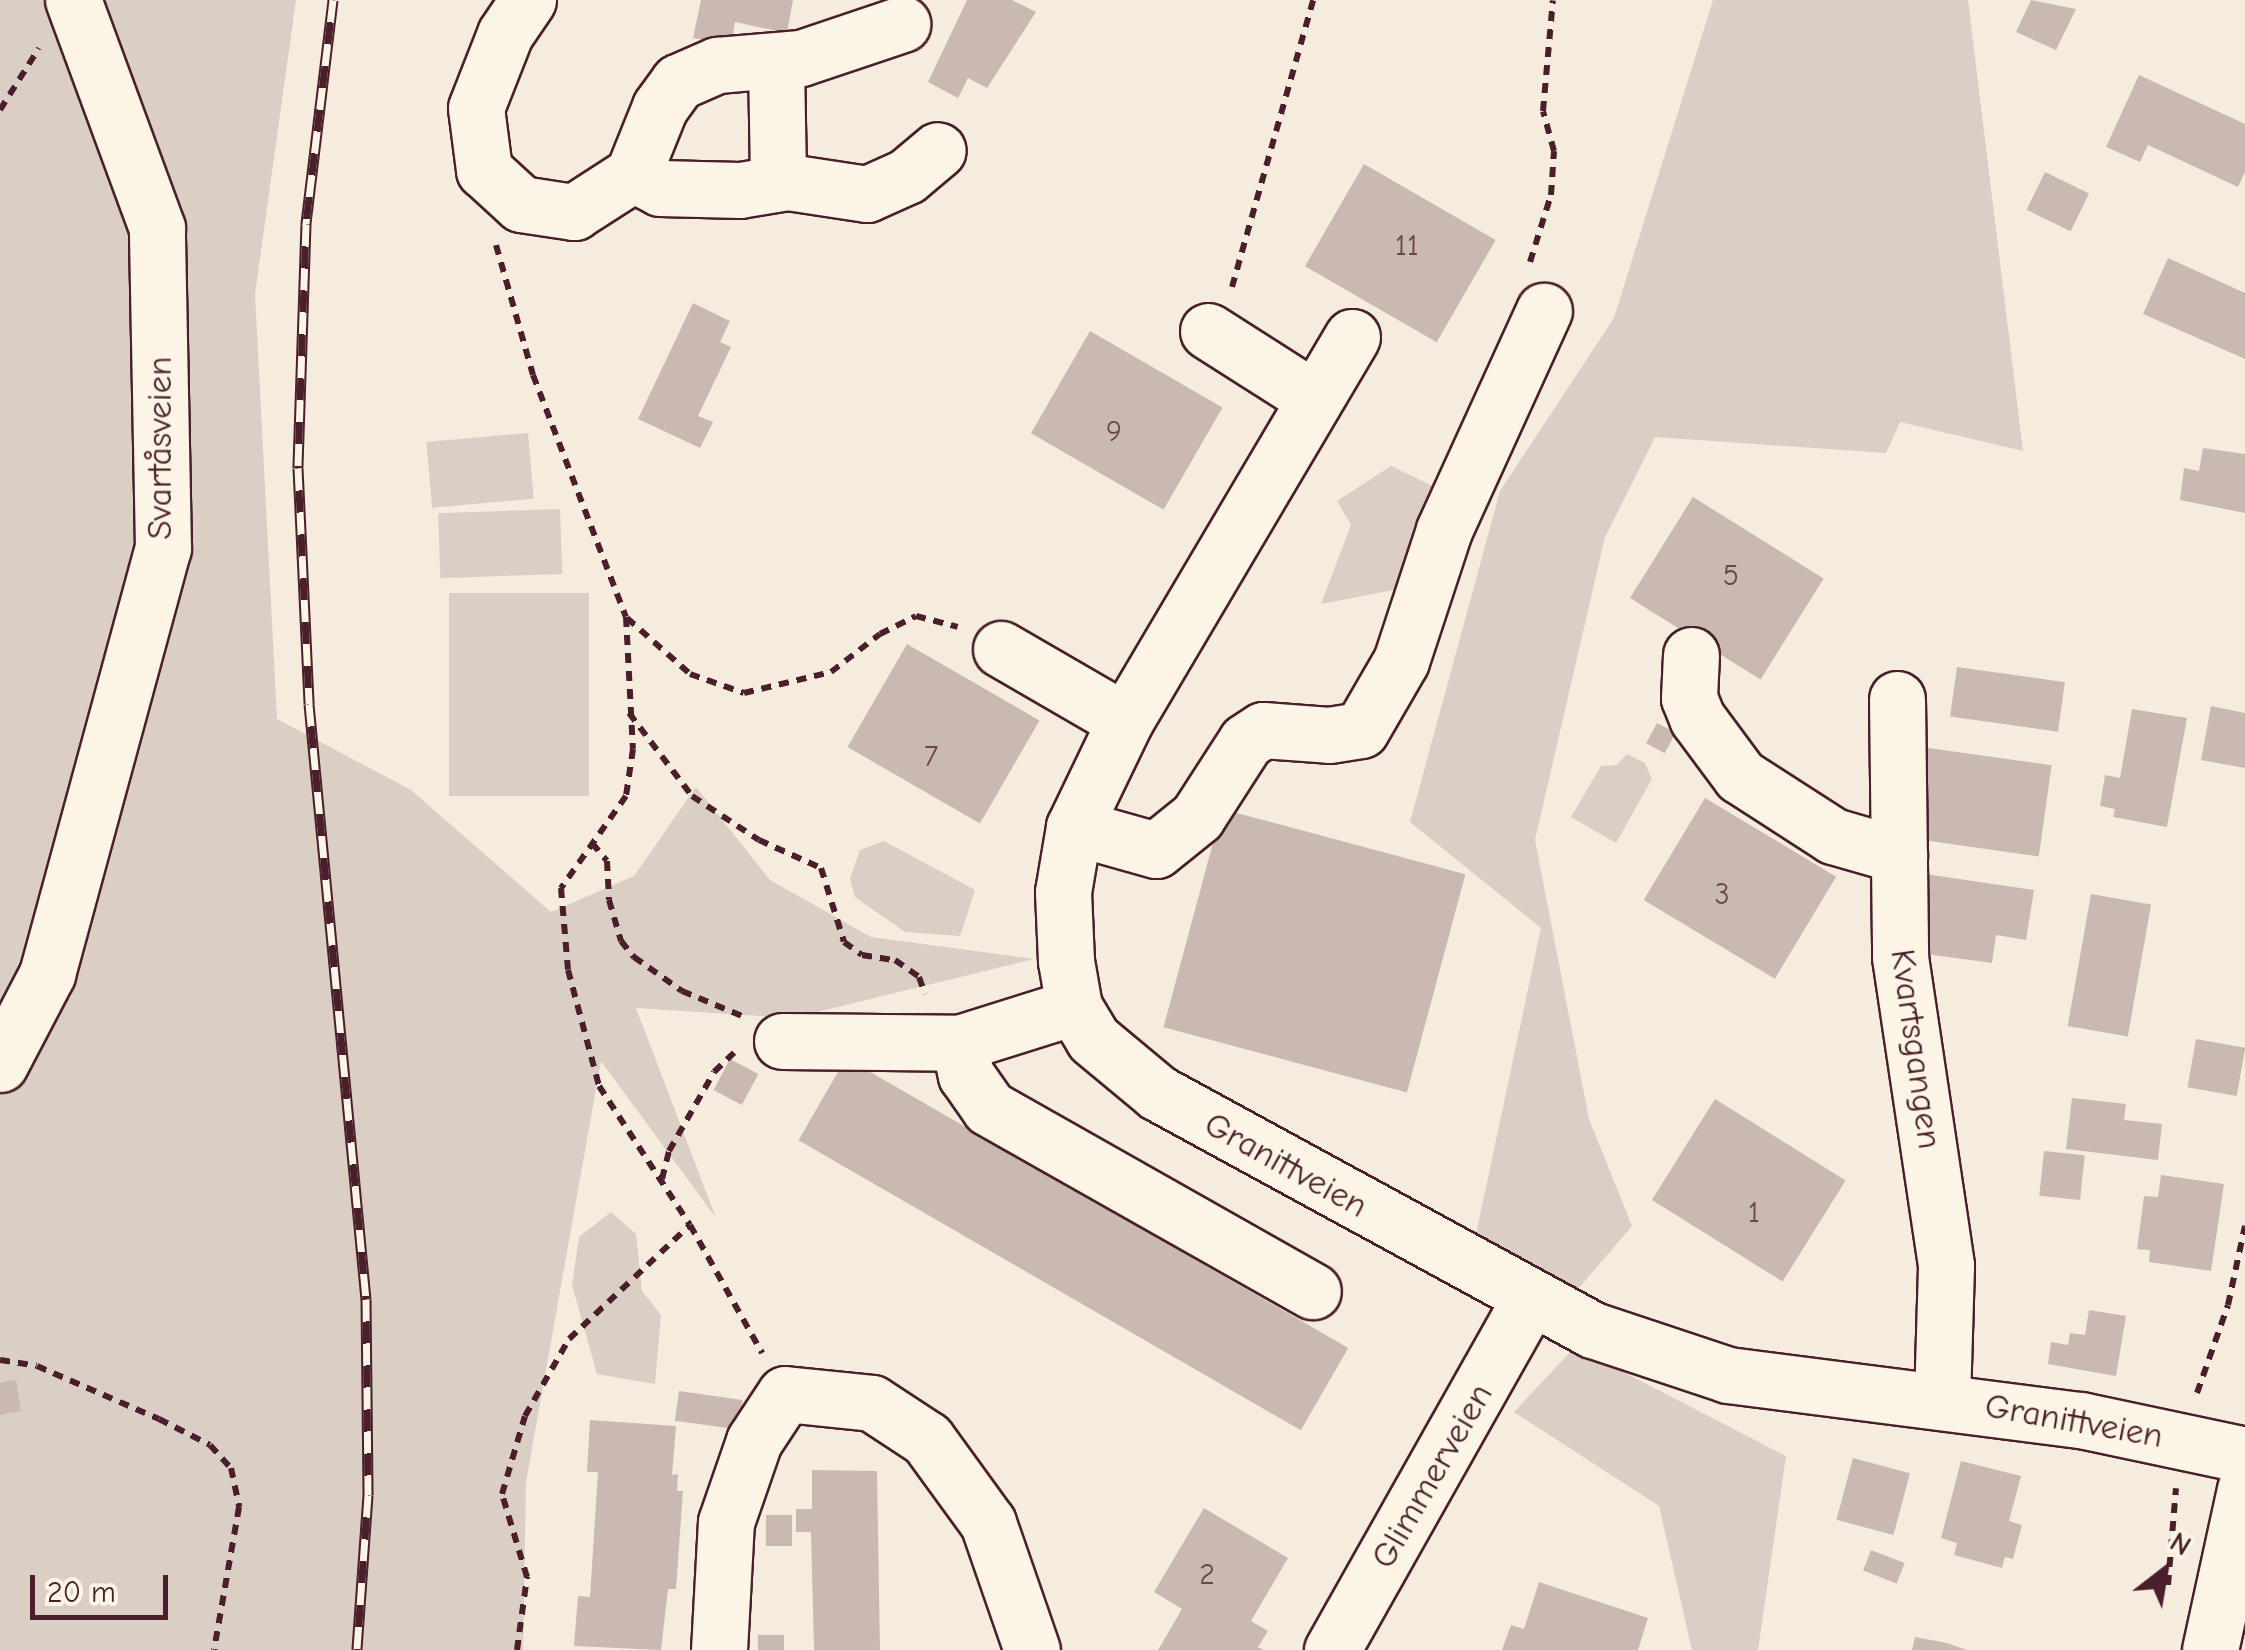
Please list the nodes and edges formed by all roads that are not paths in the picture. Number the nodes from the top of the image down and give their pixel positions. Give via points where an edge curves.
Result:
1 (73, 0) edge
2 (528, 0) edge
3 (902, 24) dead end
4 (776, 63) junction
5 (938, 150) dead end
6 (634, 174) junction
7 (778, 184) junction
8 (1544, 312) road end
9 (1208, 331) road end
10 (1352, 337) dead end
11 (1314, 398) junction
12 (1001, 648) road end
13 (1690, 656) dead end
14 (1897, 698) dead end
15 (1125, 721) junction
16 (1074, 827) junction
17 (1900, 856) junction
18 (1074, 1007) junction
19 (782, 1041) road end
20 (949, 1043) junction
21 (0, 1064) edge
22 (1314, 1291) dead end
23 (1530, 1301) junction
24 (1942, 1399) junction
25 (2245, 1455) edge
26 (2245, 1489) edge
27 (719, 1650) edge
28 (1032, 1650) edge
29 (1332, 1650) edge
30 (2210, 1650) edge

1 - 21 street, Svartåsveien via 158,228 163,548 48,974
2 - 6 street via 504,34 476,108 484,170 521,204 574,212
3 - 4 street
4 - 6 street via 717,65 678,82 660,107
4 - 7 street
5 - 7 street via 879,191 842,194
6 - 7 street via 680,190
8 - 16 street via 1444,530 1401,661 1370,718 1348,734 1263,730 1236,754 1175,856
9 - 11 street
10 - 11 street
11 - 15 street
12 - 15 street
13 - 17 street via 1689,698 1697,718 1740,776 1832,836
14 - 17 street, Kvartsgangen
15 - 16 street
16 - 18 street via 1063,892
17 - 24 street, Kvartsgangen via 1905,1012 1946,1266
18 - 20 street
18 - 23 street, Granittveien via 1119,1066 1158,1094
19 - 20 street
20 - 22 street via 989,1108
23 - 24 street, Granittveien via 1593,1330 1728,1375
23 - 29 street, Glimmerveien
24 - 25 street, Granittveien
26 - 30 street
27 - 28 street via 726,1522 754,1441 785,1394 872,1404 927,1439 988,1524

